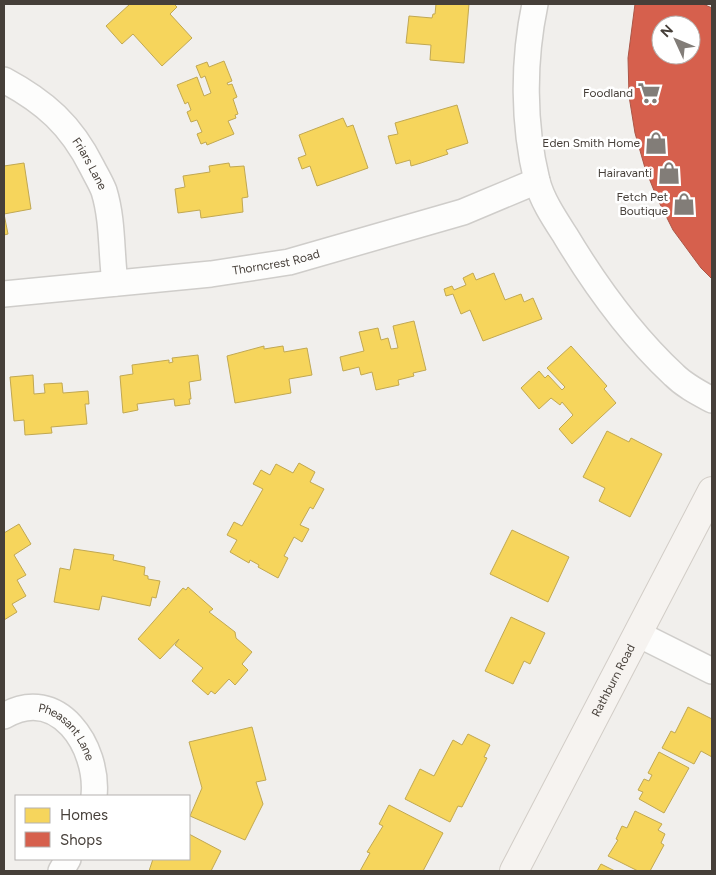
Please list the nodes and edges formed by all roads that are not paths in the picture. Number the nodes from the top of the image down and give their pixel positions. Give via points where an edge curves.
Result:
1 (534, 4) edge
2 (4, 80) edge
3 (537, 181) junction
4 (115, 283) junction
5 (4, 294) edge
6 (712, 400) edge
7 (712, 491) edge
8 (638, 634) junction
9 (712, 671) edge
10 (4, 716) edge
11 (94, 795) edge
12 (67, 860) edge
13 (61, 871) edge
14 (514, 871) edge

1 - 3 street via 525,84
2 - 4 street, Friars Lane via 32,96 58,117 90,162 104,191
3 - 4 street, Thorncrest Road via 463,212 289,262
3 - 6 street via 547,205 611,303 675,377
4 - 5 street, Thorncrest Road
7 - 8 street, Rathburn Road
8 - 9 street
8 - 14 street, Rathburn Road
10 - 11 street, Pheasant Lane via 19,709 35,708 50,711 70,724 87,750 94,774
12 - 13 street

